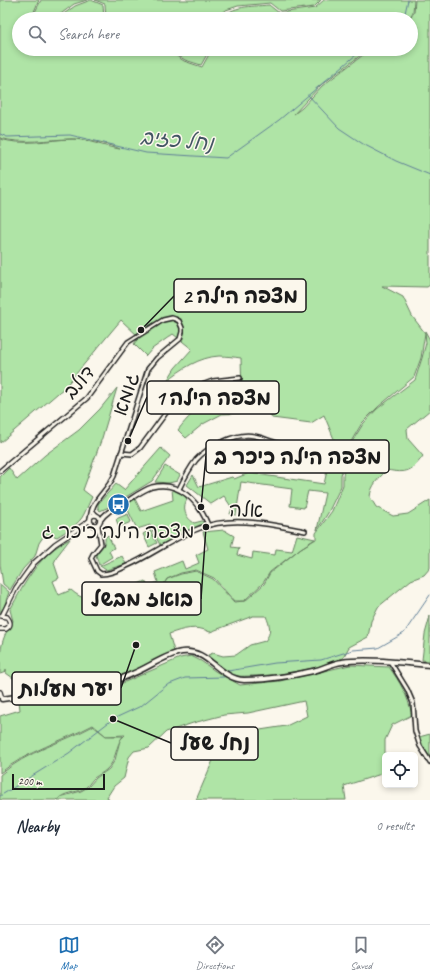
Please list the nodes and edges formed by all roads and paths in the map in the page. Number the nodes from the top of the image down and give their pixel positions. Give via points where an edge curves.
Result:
1 (179, 321) joint
2 (240, 378) dead end
3 (329, 447) dead end
4 (122, 453) junction
5 (0, 471) edge
6 (179, 489) junction
7 (93, 505) junction
8 (107, 513) junction
9 (97, 515) junction
10 (90, 519) junction
11 (99, 522) junction
12 (94, 524) junction
13 (208, 525) junction
14 (80, 528) junction
15 (306, 532) dead end
16 (99, 534) junction
17 (7, 607) junction
18 (1, 616) edge
19 (8, 619) junction
20 (0, 630) edge
21 (6, 630) junction
22 (0, 635) edge
23 (391, 663) junction
24 (430, 665) edge
25 (0, 692) edge
26 (1, 699) edge
27 (430, 762) edge

1 - 4 street, גומא via 182,328 180,339 148,369
1 - 5 street, דולב via 172,318 163,320 128,342 88,398
2 - 4 street via 213,381 190,389 171,406 140,448 132,454
3 - 6 street via 295,447 253,435 241,436 221,443 202,454
4 - 7 street, גומא via 111,482
6 - 8 street via 164,486 150,488
6 - 13 street via 193,500
7 - 9 street via 92,510
7 - 10 street
8 - 9 street
8 - 11 street
9 - 10 street via 92,515
9 - 11 street
10 - 12 street
10 - 14 street
11 - 12 street
11 - 16 street, אלה
12 - 14 street
12 - 16 street
13 - 15 street, אלה via 251,523
13 - 16 street, אלה via 194,530 141,560 106,574 99,574 91,558 101,544
14 - 17 street via 55,544 34,563 16,588
17 - 18 street
17 - 19 street
18 - 19 street
19 - 21 street via 10,623
20 - 21 street
21 - 22 street
23 - 24 main road
23 - 26 main road via 356,660 298,674 243,680 229,676 201,654 191,651 164,659 115,681
23 - 27 street via 413,703 415,731 420,746
25 - 26 street

